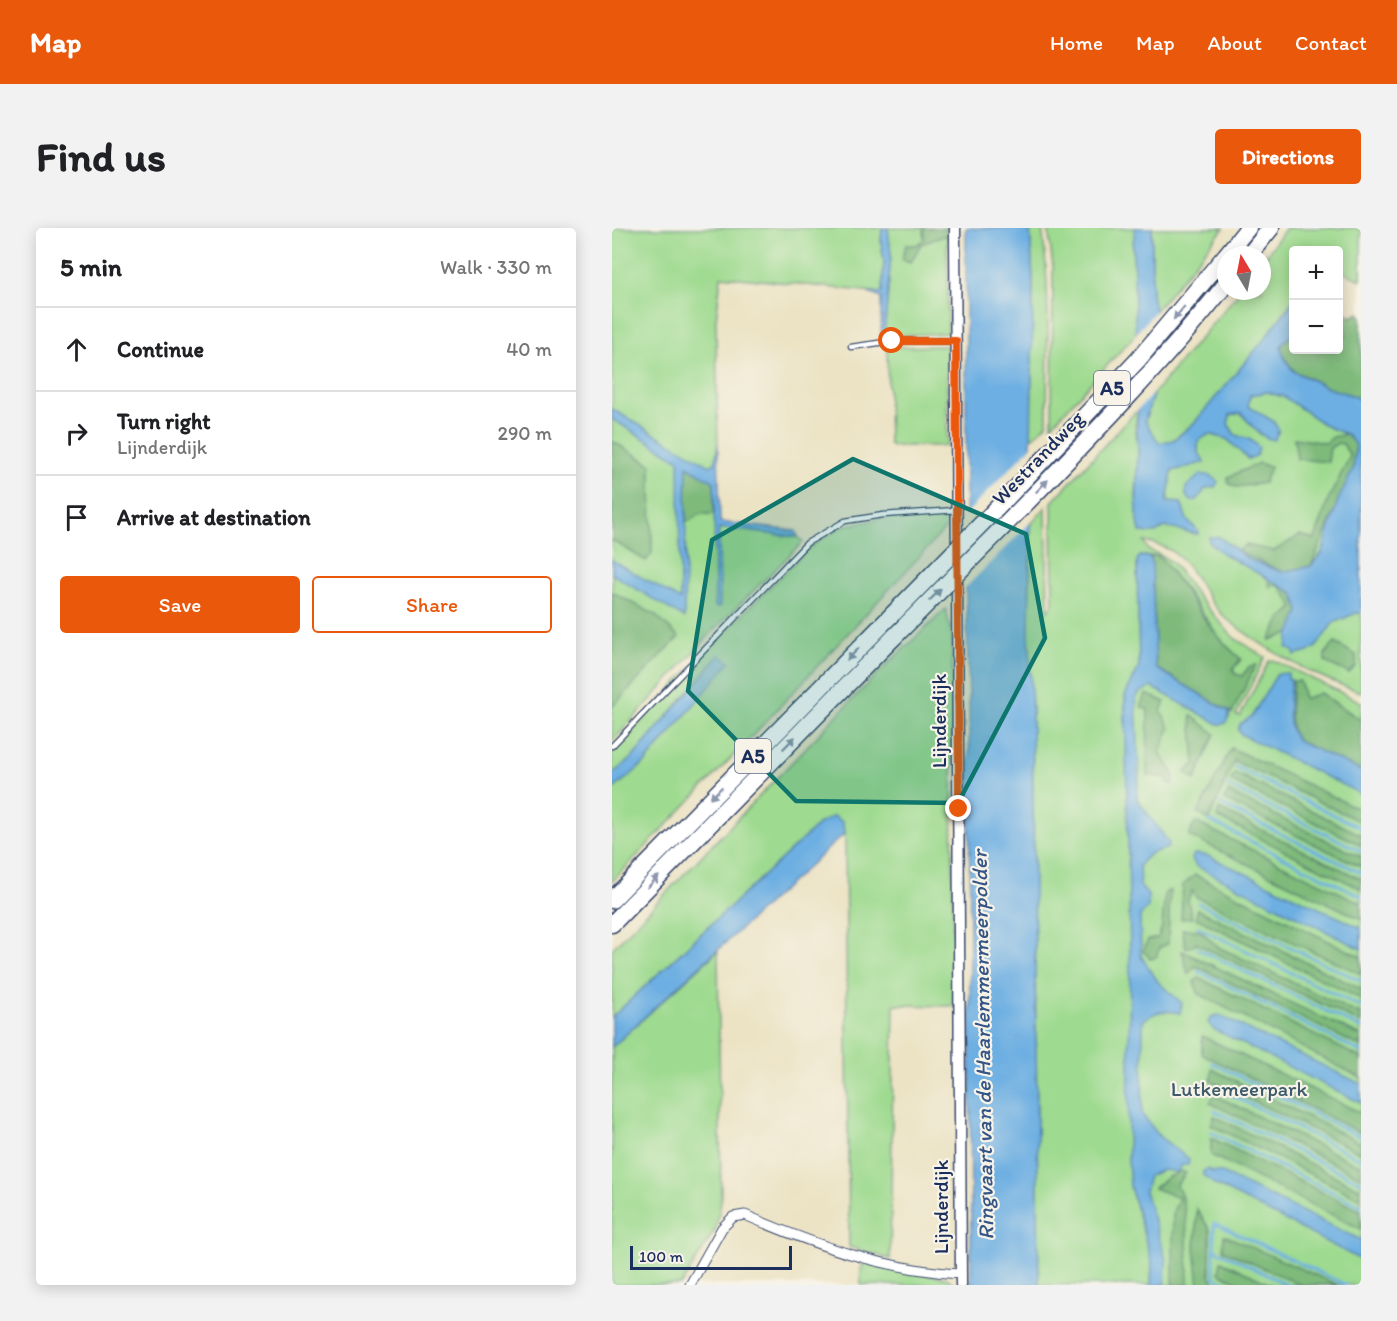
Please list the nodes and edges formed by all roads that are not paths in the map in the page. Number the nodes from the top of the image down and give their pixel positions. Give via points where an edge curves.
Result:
1 (955, 228) edge
2 (1248, 228) edge
3 (1271, 228) edge
4 (1233, 246) edge
5 (1256, 246) edge
6 (1217, 266) edge
7 (1217, 295) edge
8 (956, 341) junction
9 (851, 347) dead end
10 (957, 510) junction
11 (612, 746) edge
12 (612, 900) edge
13 (612, 924) edge
14 (961, 1280) edge
15 (690, 1285) edge

1 - 8 street, Lijnderdijk
2 - 4 highway, Westrandweg / A5
3 - 5 highway
6 -> 12 highway, Westrandweg / A5, bridge via 1137,361 1002,503
13 -> 7 highway, Westrandweg / A5, bridge via 1106,420
8 - 9 lane via 892,341
8 - 10 street, Lijnderdijk
10 - 11 lane via 845,521 807,543
10 - 14 street, Lijnderdijk
14 - 15 street via 858,1258 745,1215 733,1217 722,1228

